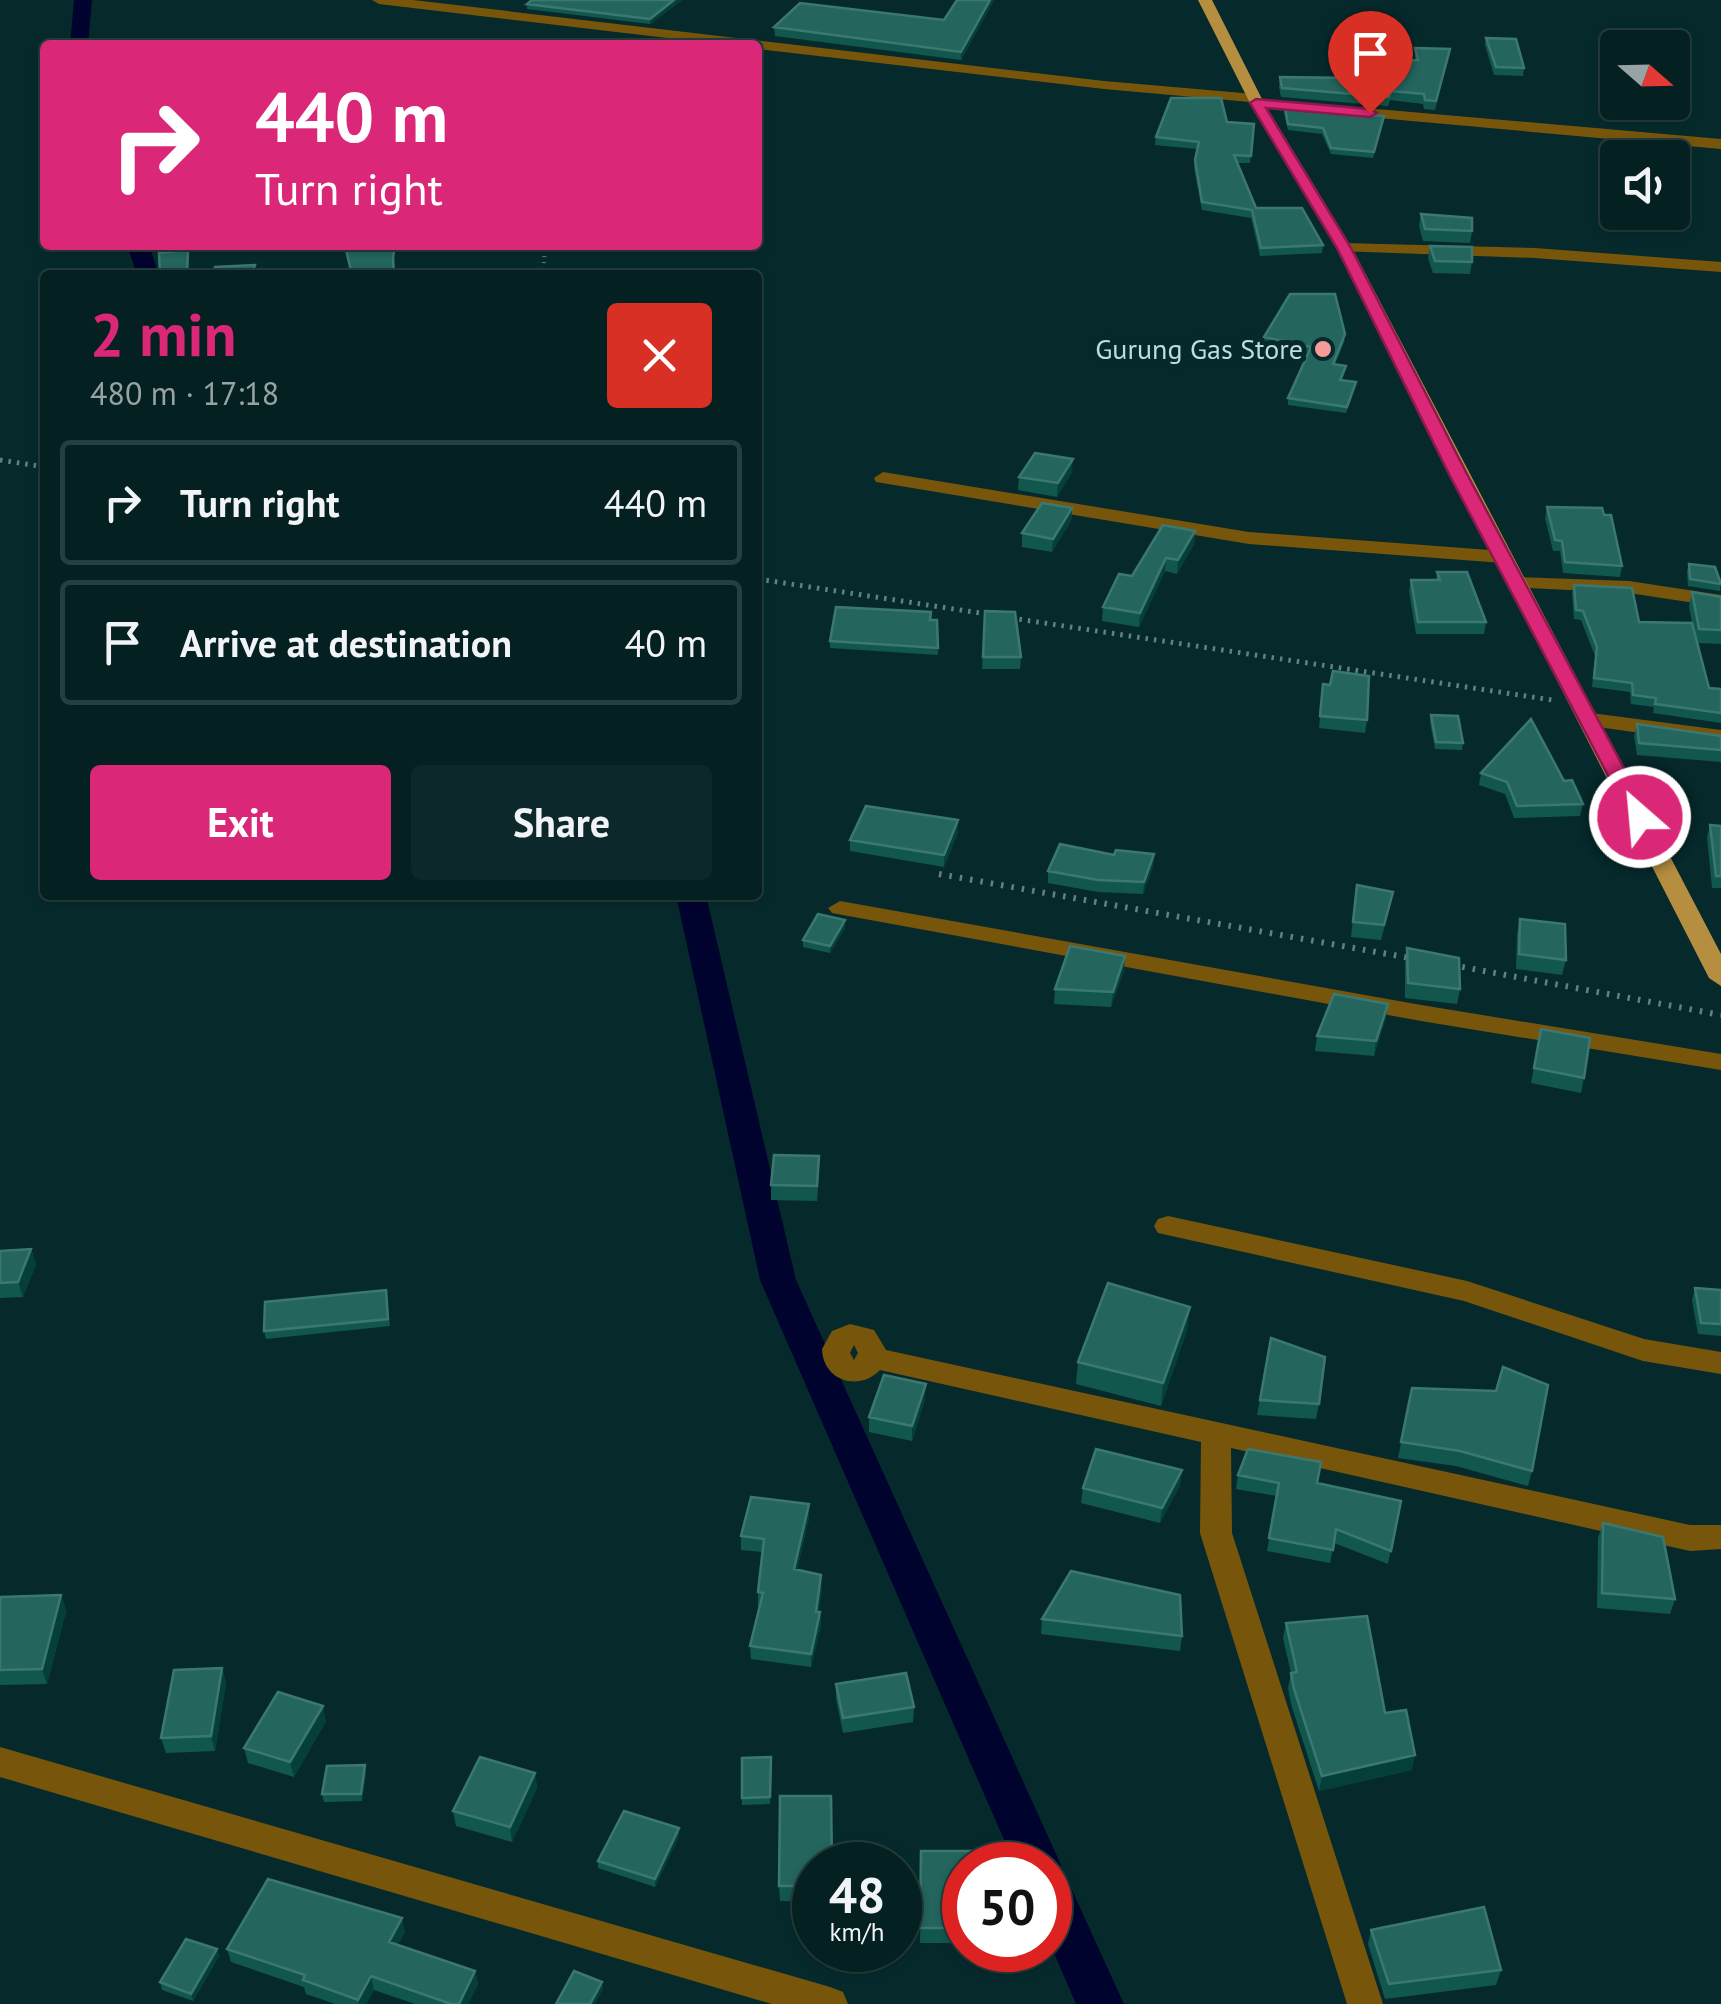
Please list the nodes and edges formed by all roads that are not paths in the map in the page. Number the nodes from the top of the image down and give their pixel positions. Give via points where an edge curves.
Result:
1 (380, 0) edge
2 (1205, 0) edge
3 (721, 40) edge
4 (762, 45) edge
5 (1255, 101) junction
6 (1721, 144) edge
7 (1344, 248) junction
8 (1721, 267) edge
9 (883, 478) dead end
10 (1503, 557) junction
11 (1518, 583) junction
12 (1721, 601) edge
13 (1587, 713) junction
14 (1721, 737) edge
15 (840, 908) dead end
16 (1721, 978) edge
17 (1721, 1062) edge
18 (1168, 1226) dead end
19 (875, 1358) dead end
20 (1721, 1363) edge
21 (1216, 1434) junction
22 (1721, 1538) edge
23 (0, 1762) edge
24 (830, 2004) edge
25 (1365, 2004) edge

1 - 3 street
2 - 5 main road
4 - 5 street
5 - 6 street
5 - 7 main road
7 - 8 street
7 - 10 main road
9 - 10 street via 1249,538
10 - 11 main road
11 - 12 street via 1629,587
11 - 13 main road
13 - 14 street
13 - 16 main road
15 - 17 street
18 - 20 street via 1467,1290 1643,1350
19 - 21 street
21 - 22 street via 1690,1538
21 - 25 street via 1216,1533
23 - 24 street

